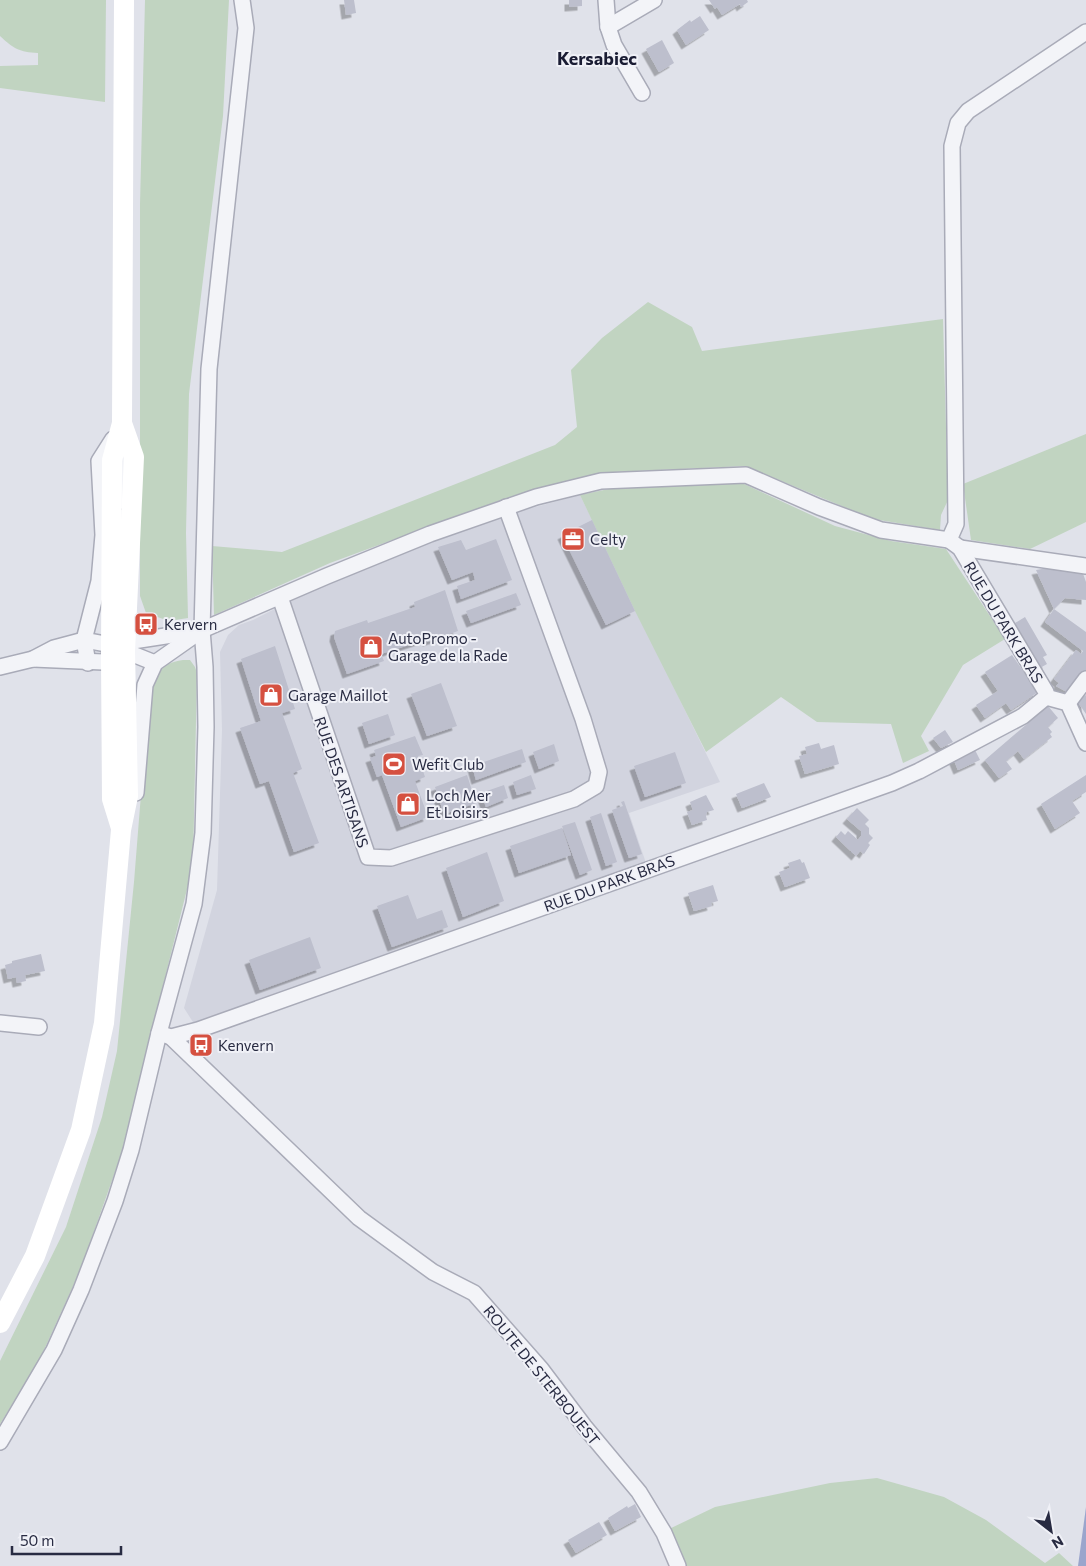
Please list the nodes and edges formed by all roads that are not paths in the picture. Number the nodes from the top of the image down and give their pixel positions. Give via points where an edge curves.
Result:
1 (124, 0) edge
2 (242, 0) edge
3 (606, 0) edge
4 (654, 0) edge
5 (608, 27) junction
6 (1086, 32) edge
7 (642, 93) dead end
8 (122, 423) junction
9 (506, 507) junction
10 (955, 544) junction
11 (1086, 566) edge
12 (280, 597) junction
13 (202, 630) junction
14 (84, 640) junction
15 (116, 651) junction
16 (33, 659) junction
17 (88, 663) junction
18 (155, 663) junction
19 (0, 668) edge
20 (1086, 679) edge
21 (1046, 697) junction
22 (1068, 703) junction
23 (1086, 742) edge
24 (121, 830) junction
25 (0, 1023) edge
26 (39, 1027) dead end
27 (165, 1035) junction
28 (0, 1323) edge
29 (0, 1442) edge
30 (678, 1566) edge

1 - 8 main road
2 - 13 street via 246,28 209,368
3 - 5 street
4 - 5 street
5 - 7 street via 614,45
6 - 10 street via 968,111 958,123 952,146
8 - 14 street via 100,461 102,535 99,581
8 - 15 main road via 112,460
9 - 10 street via 601,481 746,475 881,530
9 - 12 street via 430,534
9 - 12 street, RUE DES ARTISANS via 599,772 596,786 574,799 391,858 368,857
10 - 11 street, RUE DU PARK BRAS
10 - 21 street, RUE DU PARK BRAS via 1046,692
12 - 13 street
13 - 15 street via 133,641
13 - 18 street
13 - 27 street via 206,727 204,833 194,904
14 - 15 street
14 - 16 street via 54,648
14 - 17 street
15 - 17 street via 103,662
15 - 18 street
15 - 24 main road via 112,799
16 - 17 street
16 - 19 street
18 - 24 street via 145,685 134,807
20 - 22 street
21 - 22 street, RUE DU PARK BRAS
21 - 27 street, RUE DU PARK BRAS via 1023,716 892,783 198,1030
22 - 23 street
24 - 28 main road via 104,1023 81,1130 35,1256
25 - 26 street
27 - 29 street via 115,1201 81,1290 54,1350
27 - 30 street, ROUTE DE STERBOUEST via 359,1218 433,1272 474,1293 541,1369 639,1492 664,1533

